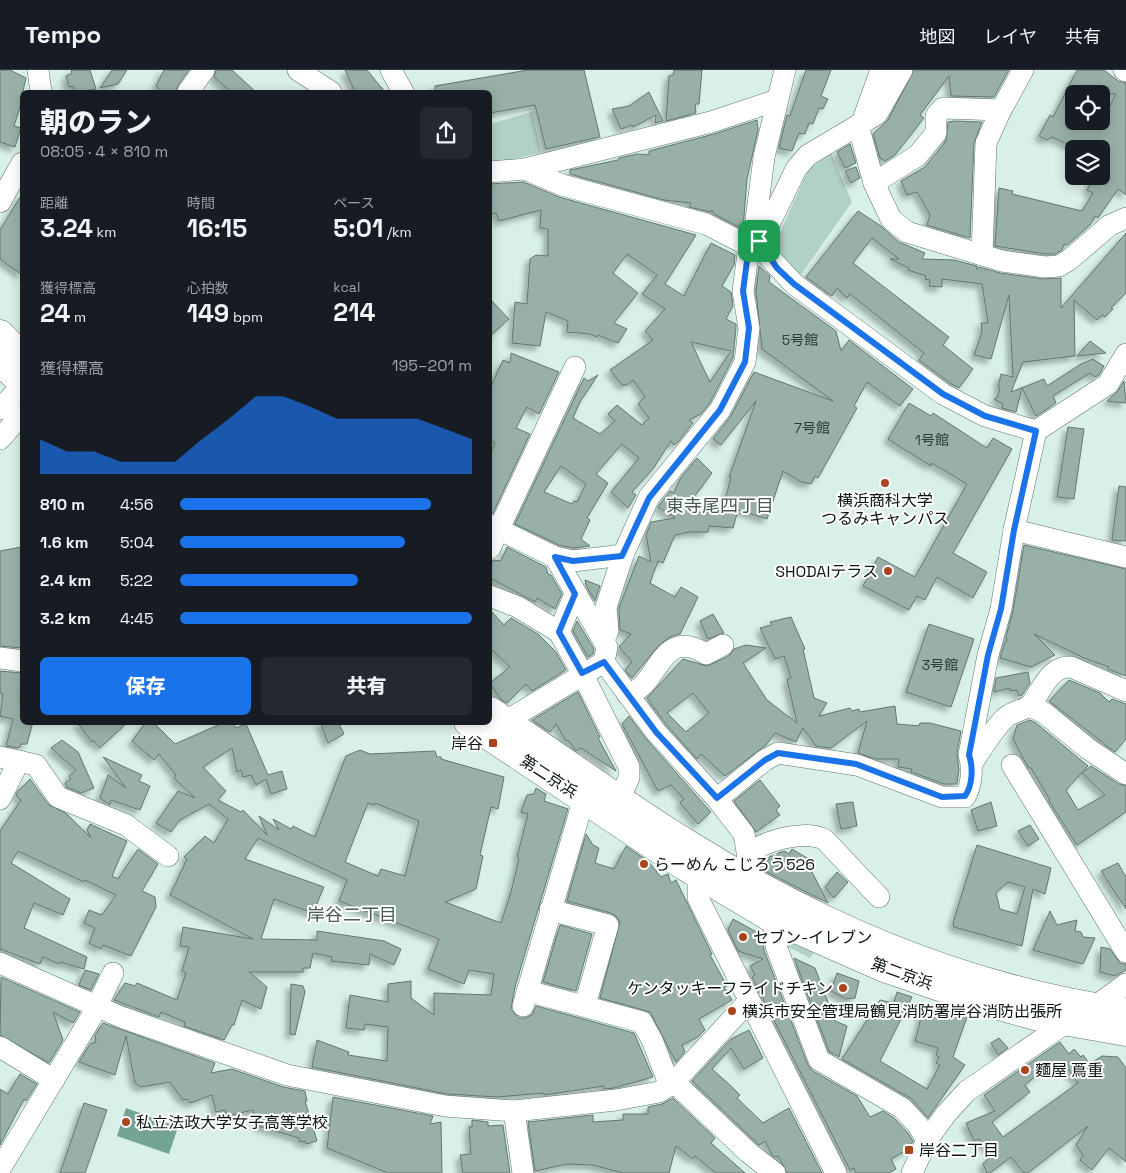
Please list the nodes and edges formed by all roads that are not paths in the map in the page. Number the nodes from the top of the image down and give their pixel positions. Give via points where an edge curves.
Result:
1 (38, 70) edge
2 (204, 70) edge
3 (298, 70) edge
4 (391, 70) edge
5 (785, 70) edge
6 (881, 70) edge
7 (902, 70) edge
8 (1023, 70) edge
9 (41, 90) edge
10 (189, 90) edge
11 (327, 90) edge
12 (402, 90) edge
13 (777, 100) junction
14 (1000, 110) junction
15 (860, 124) junction
16 (525, 169) junction
17 (17, 172) edge
18 (492, 172) edge
19 (874, 183) junction
20 (0, 202) edge
21 (1126, 218) edge
22 (754, 243) junction
23 (982, 255) junction
24 (0, 334) edge
25 (20, 354) edge
26 (1126, 356) edge
27 (0, 361) edge
28 (575, 367) dead end
29 (20, 381) edge
30 (20, 390) edge
31 (0, 409) edge
32 (20, 416) edge
33 (1036, 431) junction
34 (0, 439) edge
35 (494, 526) edge
36 (1014, 530) junction
37 (622, 556) junction
38 (555, 557) junction
39 (1126, 557) edge
40 (575, 594) junction
41 (492, 597) edge
42 (559, 632) junction
43 (604, 640) junction
44 (723, 645) dead end
45 (0, 658) edge
46 (20, 661) edge
47 (604, 662) junction
48 (582, 673) junction
49 (1126, 691) edge
50 (627, 694) junction
51 (1029, 706) junction
52 (498, 716) edge
53 (473, 725) edge
54 (10, 759) edge
55 (972, 763) junction
56 (1012, 765) dead end
57 (1126, 774) edge
58 (0, 798) edge
59 (584, 798) junction
60 (717, 798) junction
61 (619, 799) junction
62 (749, 854) junction
63 (168, 856) dead end
64 (702, 865) junction
65 (752, 881) junction
66 (879, 897) dead end
67 (550, 910) junction
68 (773, 919) junction
69 (1126, 952) edge
70 (0, 962) edge
71 (113, 973) dead end
72 (1126, 984) edge
73 (748, 1001) junction
74 (98, 1005) junction
75 (585, 1005) junction
76 (1093, 1008) junction
77 (1126, 1012) edge
78 (1067, 1022) junction
79 (1126, 1032) edge
80 (3, 1055) edge
81 (54, 1080) junction
82 (672, 1084) junction
83 (514, 1111) junction
84 (927, 1140) junction
85 (0, 1169) edge
86 (523, 1173) edge
87 (775, 1173) edge
88 (836, 1173) edge
89 (912, 1173) edge

1 - 9 street
2 - 10 street
3 - 11 street
4 - 12 street
5 - 13 street
6 - 15 street
7 - 15 street via 877,114
8 - 14 street
13 - 16 street via 711,122
13 - 22 street via 764,157
14 - 19 street via 944,108 936,116 936,133 917,156
14 - 23 street via 986,143
15 - 19 street
15 - 22 street via 808,155 796,169
16 - 18 street
16 - 22 street via 562,185 706,224
17 - 20 street
19 - 23 street via 891,219 908,232
21 - 23 street via 1110,225 1059,266 1031,266
22 - 33 street via 794,284 943,394 985,416
22 - 37 street via 743,291 749,328 745,362 720,410 649,498
24 - 25 highway
26 - 33 street via 1108,384
27 - 29 highway
28 - 35 street via 548,428
30 - 31 street
32 - 34 street
33 - 36 street
35 - 38 street
36 - 39 street
36 - 55 street via 1001,609 988,655 969,755
37 - 38 street via 573,561
37 - 43 street via 606,607 608,631
38 - 40 street
40 - 42 street
40 - 43 street via 596,632
41 - 42 street via 518,607
42 - 48 street
43 - 47 street via 607,647
44 - 50 street via 706,654 694,647 683,646 668,652 640,689
45 - 46 street
47 - 48 street
47 - 50 street
48 - 52 street
48 - 61 street via 629,767 629,778
49 - 51 street via 1071,667 1061,667
50 - 60 street via 656,732
51 - 55 street via 1004,718
51 - 57 street via 1043,712 1087,748
52 - 61 highway, 第二京浜
53 - 59 highway, 第二京浜
54 - 58 street
54 - 63 street via 36,765 58,796 126,825
55 - 60 street via 970,790 965,796 942,797 856,764 778,753
56 - 69 street
59 - 64 highway, 第二京浜
59 - 67 street
60 - 62 street via 744,834
61 - 64 highway, 第二京浜
62 - 65 street
62 - 66 street via 759,846 815,835 824,838
64 - 65 highway, 第二京浜
64 - 68 highway, 第二京浜
64 - 73 street via 698,898
65 - 76 highway, 第二京浜 via 843,930 915,959 989,984
67 - 75 street via 608,924
67 - 75 street via 525,998
68 - 78 highway, 第二京浜 via 884,968 981,1001
68 - 84 street via 776,946 819,1060 902,1108
70 - 74 street
71 - 74 street
72 - 76 street
73 - 82 street
73 - 88 street
74 - 81 street
74 - 83 street via 121,1017 287,1075 445,1106
75 - 82 street via 642,1022
76 - 77 highway, 第二京浜
76 - 78 street
78 - 79 highway, 第二京浜
78 - 84 street via 967,1091
80 - 81 street
81 - 85 street
82 - 83 street via 659,1092 616,1100
82 - 87 street
83 - 86 street
84 - 89 street

